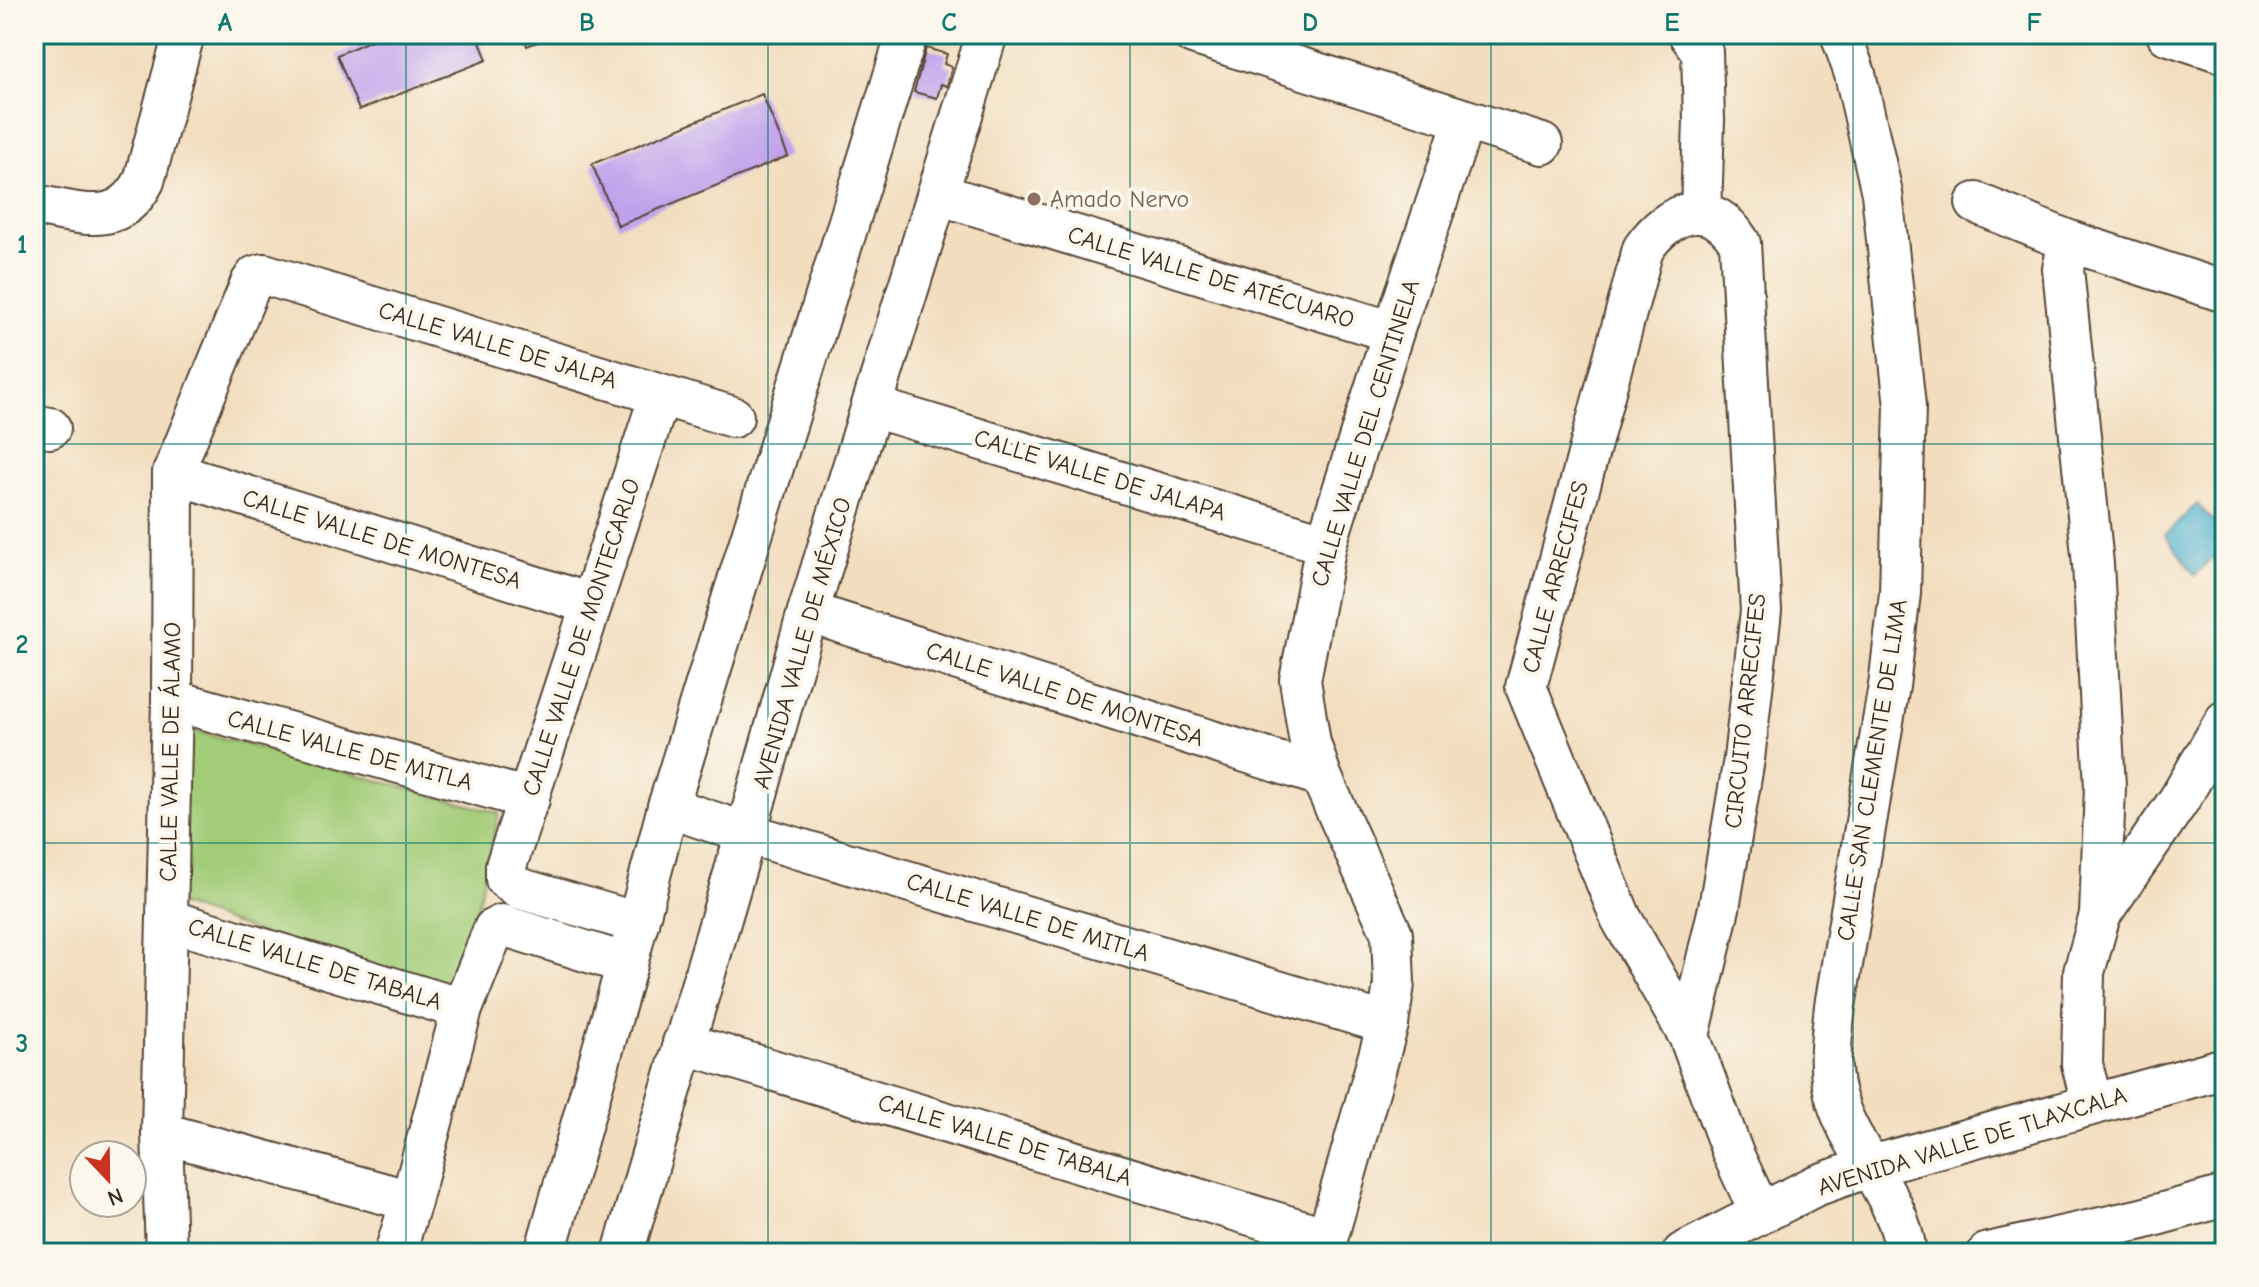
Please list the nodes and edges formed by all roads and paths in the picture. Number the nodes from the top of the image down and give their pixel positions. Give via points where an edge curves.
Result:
1 (184, 34) edge
2 (907, 34) edge
3 (987, 34) edge
4 (1193, 34) edge
5 (1689, 34) edge
6 (1841, 34) edge
7 (2167, 34) edge
8 (2225, 53) edge
9 (1464, 121) junction
10 (1542, 144) dead end
11 (938, 194) junction
12 (1976, 203) dead end
13 (34, 205) edge
14 (1701, 212) junction
15 (2069, 241) junction
16 (264, 274) joint
17 (2225, 292) edge
18 (1393, 332) junction
19 (660, 395) junction
20 (873, 407) junction
21 (733, 417) dead end
22 (173, 473) junction
23 (1326, 544) junction
24 (591, 604) junction
25 (808, 612) junction
26 (172, 700) junction
27 (2225, 721) edge
28 (1321, 776) junction
29 (529, 799) junction
30 (668, 807) junction
31 (746, 833) junction
32 (2100, 915) junction
33 (168, 920) junction
34 (638, 923) junction
35 (627, 964) junction
36 (462, 1009) junction
37 (1388, 1024) junction
38 (1689, 1036) junction
39 (683, 1043) junction
40 (2225, 1068) edge
41 (2092, 1104) junction
42 (162, 1133) junction
43 (1876, 1174) junction
44 (2225, 1196) edge
45 (411, 1201) junction
46 (1760, 1212) junction
47 (1904, 1243) edge
48 (1325, 1246) edge
49 (166, 1253) edge
50 (395, 1253) edge
51 (545, 1253) edge
52 (623, 1253) edge
53 (1683, 1253) edge
54 (1988, 1253) edge

1 - 13 street via 137,195 122,209 99,215
2 - 30 street
3 - 11 street, AVENIDA VALLE DE MÉXICO
4 - 9 street
5 - 14 street via 1702,52
6 - 43 street, CALLE SAN CLEMENTE DE LIMA via 1882,193 1905,406 1900,593 1830,1057 1842,1115
7 - 8 street
9 - 10 street
9 - 18 street, CALLE VALLE DEL CENTINELA
11 - 18 street, CALLE VALLE DE ATÉCUARO
11 - 20 street, AVENIDA VALLE DE MÉXICO
12 - 15 street
14 - 38 street, CIRCUITO ARRECIFES via 1723,220 1740,243 1761,611 1719,908
14 - 38 street, CALLE ARRECIFES via 1665,224 1643,249 1526,687 1621,918
15 - 17 street
15 - 32 street via 2063,269 2093,564 2105,787
16 - 19 street, CALLE VALLE DE JALPA
16 - 22 street, CALLE VALLE DE ÁLAMO via 251,283
18 - 23 street, CALLE VALLE DEL CENTINELA
19 - 21 street, CALLE VALLE DE JALPA
19 - 24 street, CALLE VALLE DE MONTECARLO
20 - 23 street, CALLE VALLE DE JALAPA
20 - 25 street, AVENIDA VALLE DE MÉXICO
22 - 24 street, CALLE VALLE DE MONTESA
22 - 26 street, CALLE VALLE DE ÁLAMO
23 - 28 street, CALLE VALLE DEL CENTINELA via 1300,680
24 - 29 street, CALLE VALLE DE MONTECARLO
25 - 28 street, CALLE VALLE DE MONTESA
25 - 31 street, AVENIDA VALLE DE MÉXICO
26 - 29 street, CALLE VALLE DE MITLA
26 - 33 street, CALLE VALLE DE ÁLAMO
27 - 32 street via 2179,800
28 - 37 street, CALLE VALLE DEL CENTINELA via 1392,934 1394,984
29 - 34 street, CALLE VALLE DE MONTECARLO via 506,879 518,888
30 - 31 street, CALLE VALLE DE MITLA
30 - 34 street
31 - 37 street, CALLE VALLE DE MITLA
31 - 39 street, AVENIDA VALLE DE MÉXICO
32 - 41 street via 2084,972 2082,1064
33 - 36 street, CALLE VALLE DE TABALA
33 - 42 street, CALLE VALLE DE ÁLAMO
34 - 35 street
35 - 36 street via 502,925 494,929
35 - 51 street
36 - 45 street
37 - 48 street, CALLE VALLE DEL CENTINELA
38 - 46 street, CALLE ARRECIFES
39 - 48 street, CALLE VALLE DE TABALA
39 - 52 street, AVENIDA VALLE DE MÉXICO
40 - 41 street, AVENIDA VALLE DE TLAXCALA
41 - 43 street, AVENIDA VALLE DE TLAXCALA
42 - 45 street
42 - 49 street, CALLE VALLE DE ÁLAMO
43 - 46 street, AVENIDA VALLE DE TLAXCALA via 1815,1186
43 - 47 street, CALLE SAN CLEMENTE DE LIMA
44 - 54 street
45 - 50 street
46 - 53 street, AVENIDA VALLE DE TLAXCALA

